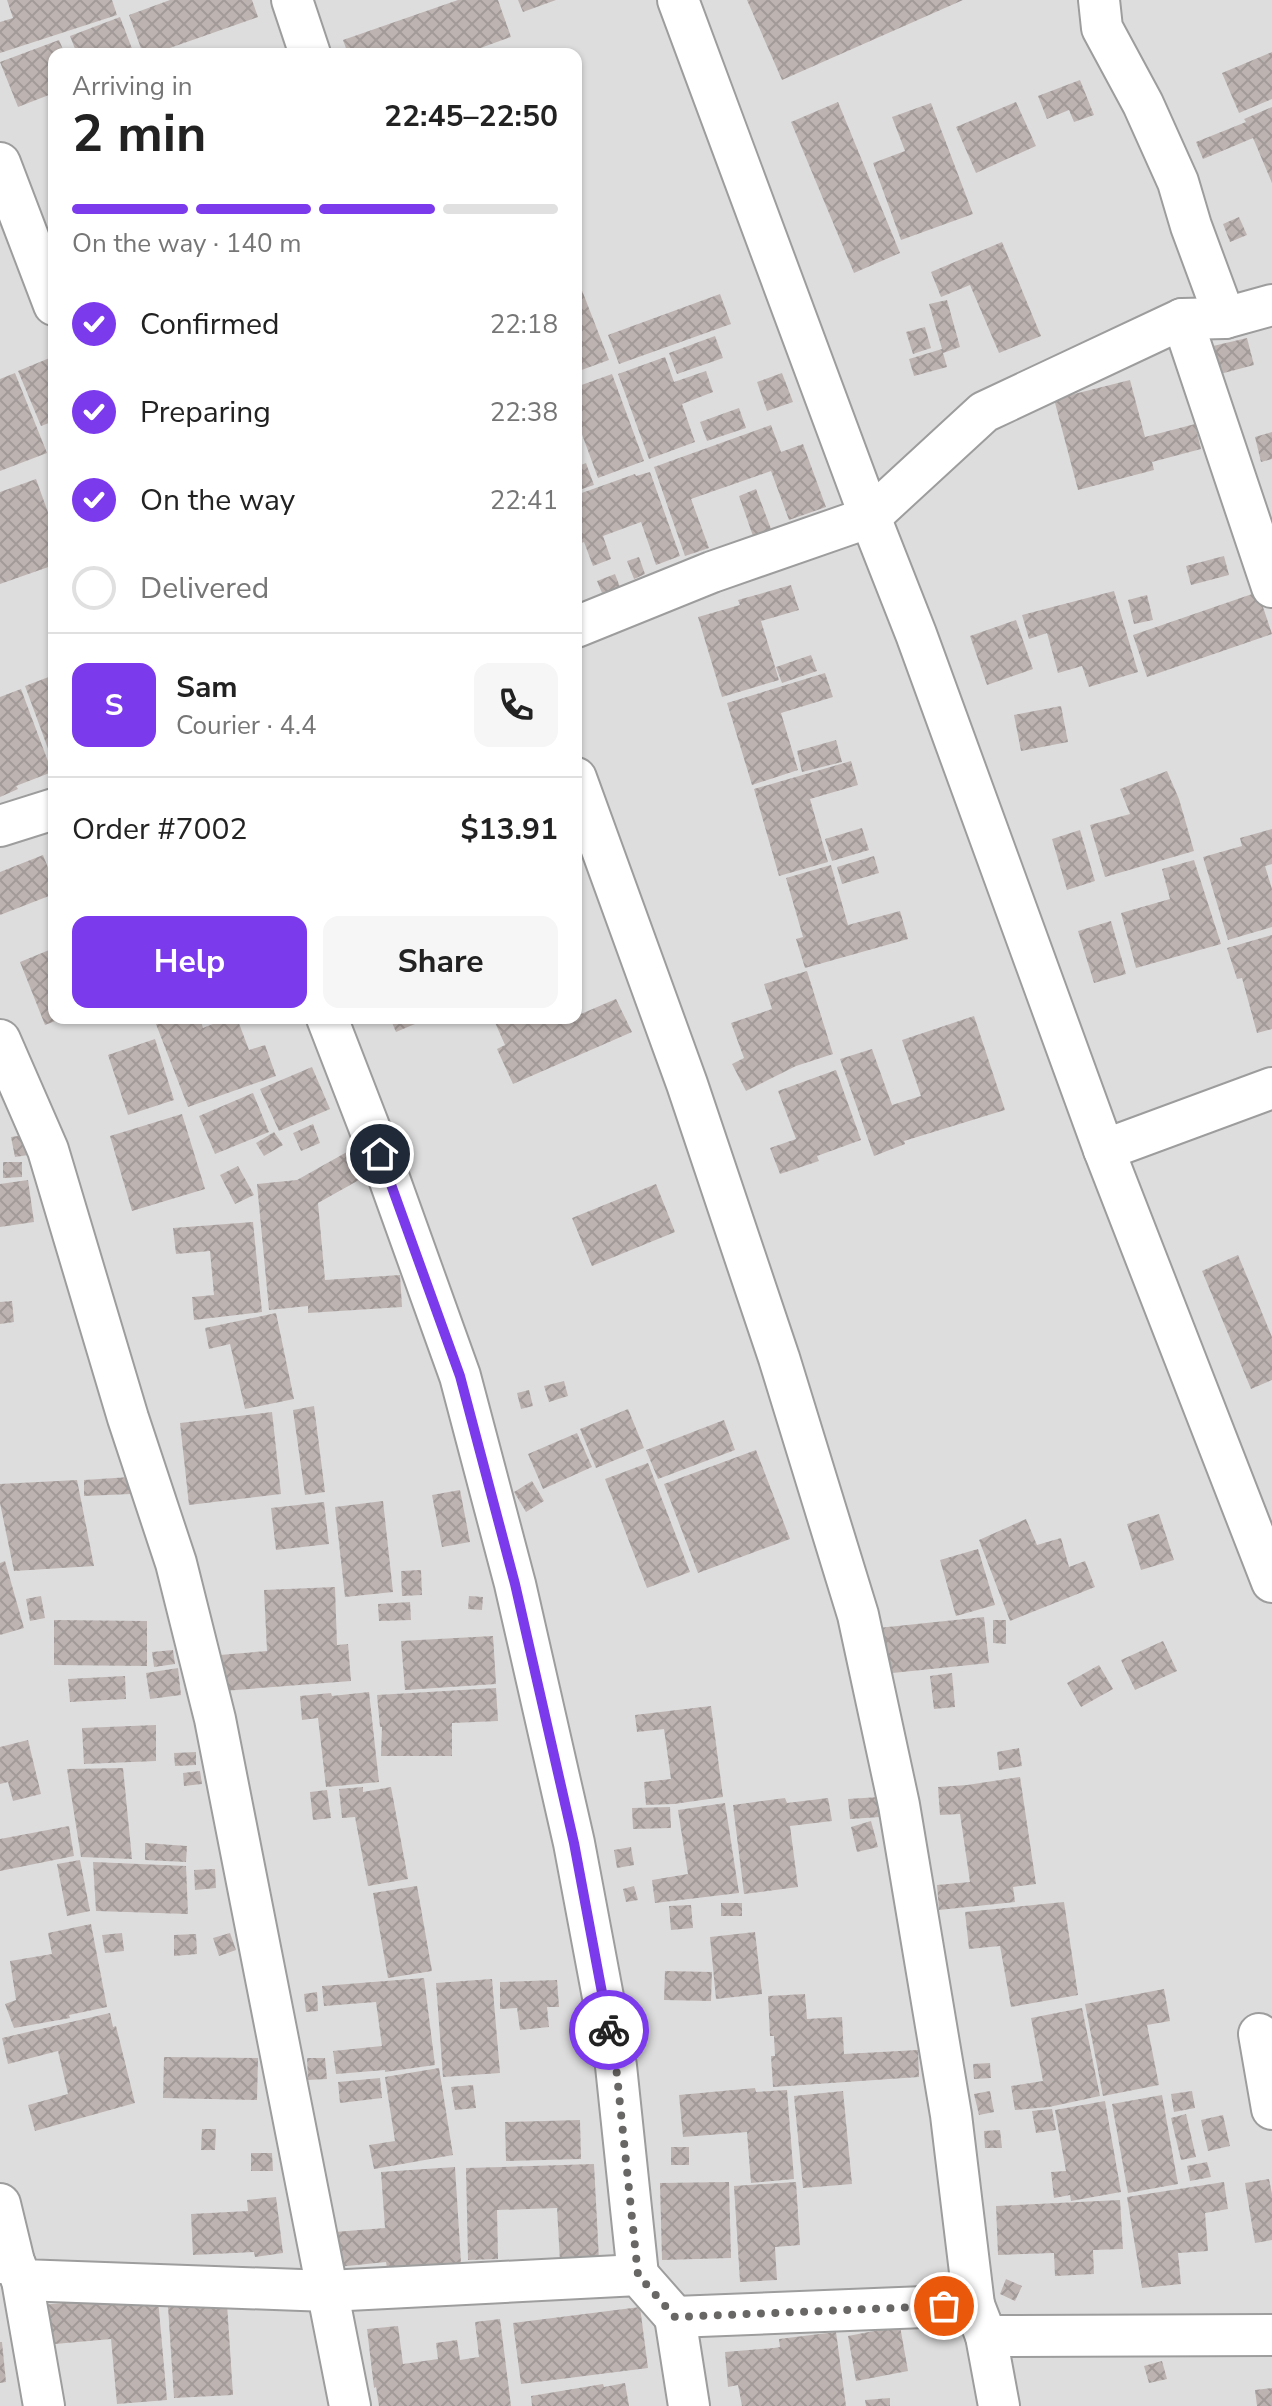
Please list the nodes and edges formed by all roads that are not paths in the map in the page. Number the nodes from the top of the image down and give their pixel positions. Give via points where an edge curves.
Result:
1 (292, 0) edge
2 (678, 0) edge
3 (1099, 0) edge
4 (308, 48) edge
5 (0, 163) edge
6 (48, 289) edge
7 (1272, 305) edge
8 (1225, 318) junction
9 (1182, 319) junction
10 (870, 517) junction
11 (1272, 587) edge
12 (582, 625) edge
13 (582, 795) edge
14 (48, 811) edge
15 (0, 826) edge
16 (329, 1024) edge
17 (0, 1040) edge
18 (1272, 1088) edge
19 (1104, 1150) junction
20 (1272, 1582) edge
21 (1259, 2034) dead end
22 (1272, 2109) edge
23 (0, 2204) edge
24 (12, 2268) edge
25 (638, 2275) junction
26 (328, 2291) junction
27 (675, 2317) junction
28 (980, 2320) junction
29 (1272, 2335) edge
30 (44, 2406) edge
31 (350, 2406) edge
32 (689, 2406) edge
33 (999, 2406) edge

1 - 4 street
2 - 10 street
3 - 8 street via 1102,28 1178,182
5 - 6 street
7 - 8 street
8 - 9 street
9 - 10 street via 984,412
9 - 11 street
10 - 12 street
10 - 19 street
13 - 28 street via 692,1098 858,1615 899,1805
14 - 15 street
16 - 25 street via 460,1376 515,1584 574,1843 616,2066
17 - 26 street via 48,1150 176,1563 215,1719
18 - 19 street
19 - 20 street
21 - 22 street
23 - 24 street
24 - 26 street
24 - 30 street
25 - 26 street
25 - 27 street
26 - 31 street
27 - 28 street
27 - 32 street
28 - 29 street
28 - 33 street

